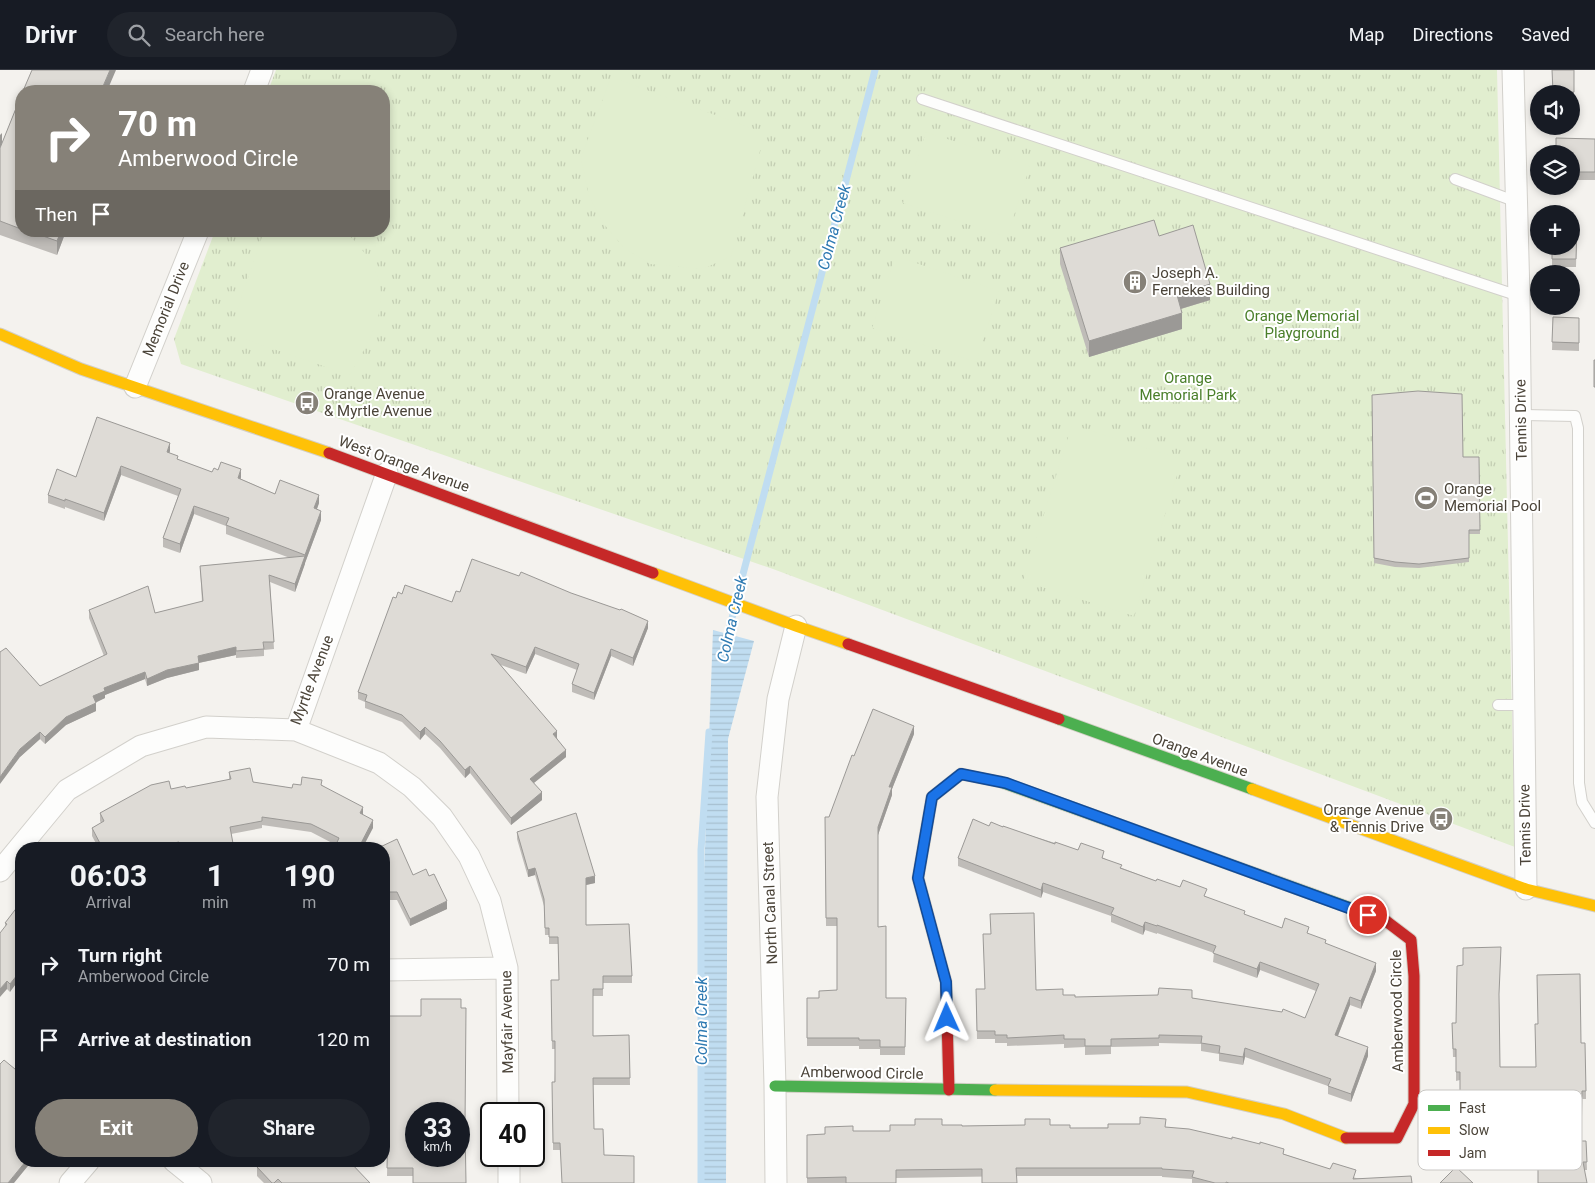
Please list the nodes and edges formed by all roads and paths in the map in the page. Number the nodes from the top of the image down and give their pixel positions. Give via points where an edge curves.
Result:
1 (262, 70) edge
2 (1513, 70) edge
3 (256, 85) edge
4 (922, 99) dead end
5 (1455, 179) dead end
6 (1517, 202) junction
7 (196, 237) edge
8 (1519, 296) junction
9 (0, 334) edge
10 (135, 387) junction
11 (1520, 415) junction
12 (387, 473) junction
13 (796, 626) junction
14 (1524, 705) junction
15 (1498, 706) dead end
16 (296, 730) junction
17 (1595, 824) edge
18 (24, 842) edge
19 (15, 853) edge
20 (0, 871) edge
21 (1526, 889) junction
22 (1595, 906) edge
23 (507, 968) junction
24 (390, 970) edge
25 (775, 1086) junction
26 (949, 1090) junction
27 (508, 1102) edge
28 (83, 1167) edge
29 (181, 1167) edge
30 (509, 1167) edge
31 (70, 1183) edge
32 (201, 1183) edge
33 (509, 1183) edge
34 (776, 1183) edge

1 - 3 street
2 - 6 street, Tennis Drive
4 - 8 lane
5 - 6 lane
6 - 8 street, Tennis Drive
7 - 10 street, Memorial Drive
8 - 11 street, Tennis Drive
9 - 10 street, West Orange Avenue
10 - 12 street, West Orange Avenue
11 - 14 street, Tennis Drive
11 - 17 lane via 1575,416 1578,428 1579,783 1582,802
12 - 13 street, West Orange Avenue
12 - 16 street, Myrtle Avenue
13 - 21 street, Orange Avenue
13 - 25 street, North Canal Street via 778,699 767,797
14 - 15 lane
14 - 21 street, Tennis Drive
16 - 18 street, Myrtle Avenue via 206,728 142,746 67,790
16 - 23 street, Mayfair Avenue via 379,763 412,787 442,817 469,856 490,901
19 - 20 street, Myrtle Avenue
21 - 22 street, Orange Avenue
23 - 24 street
23 - 27 street, Mayfair Avenue
25 - 26 street, Amberwood Circle
25 - 34 street, North Canal Street
26 - 26 street, Amberwood Circle via 1187,1092 1284,1114 1348,1139 1397,1138 1414,1104 1411,940 1386,921 1006,783 961,774 932,797 918,878 946,982
28 - 31 street
29 - 32 street
30 - 33 street

